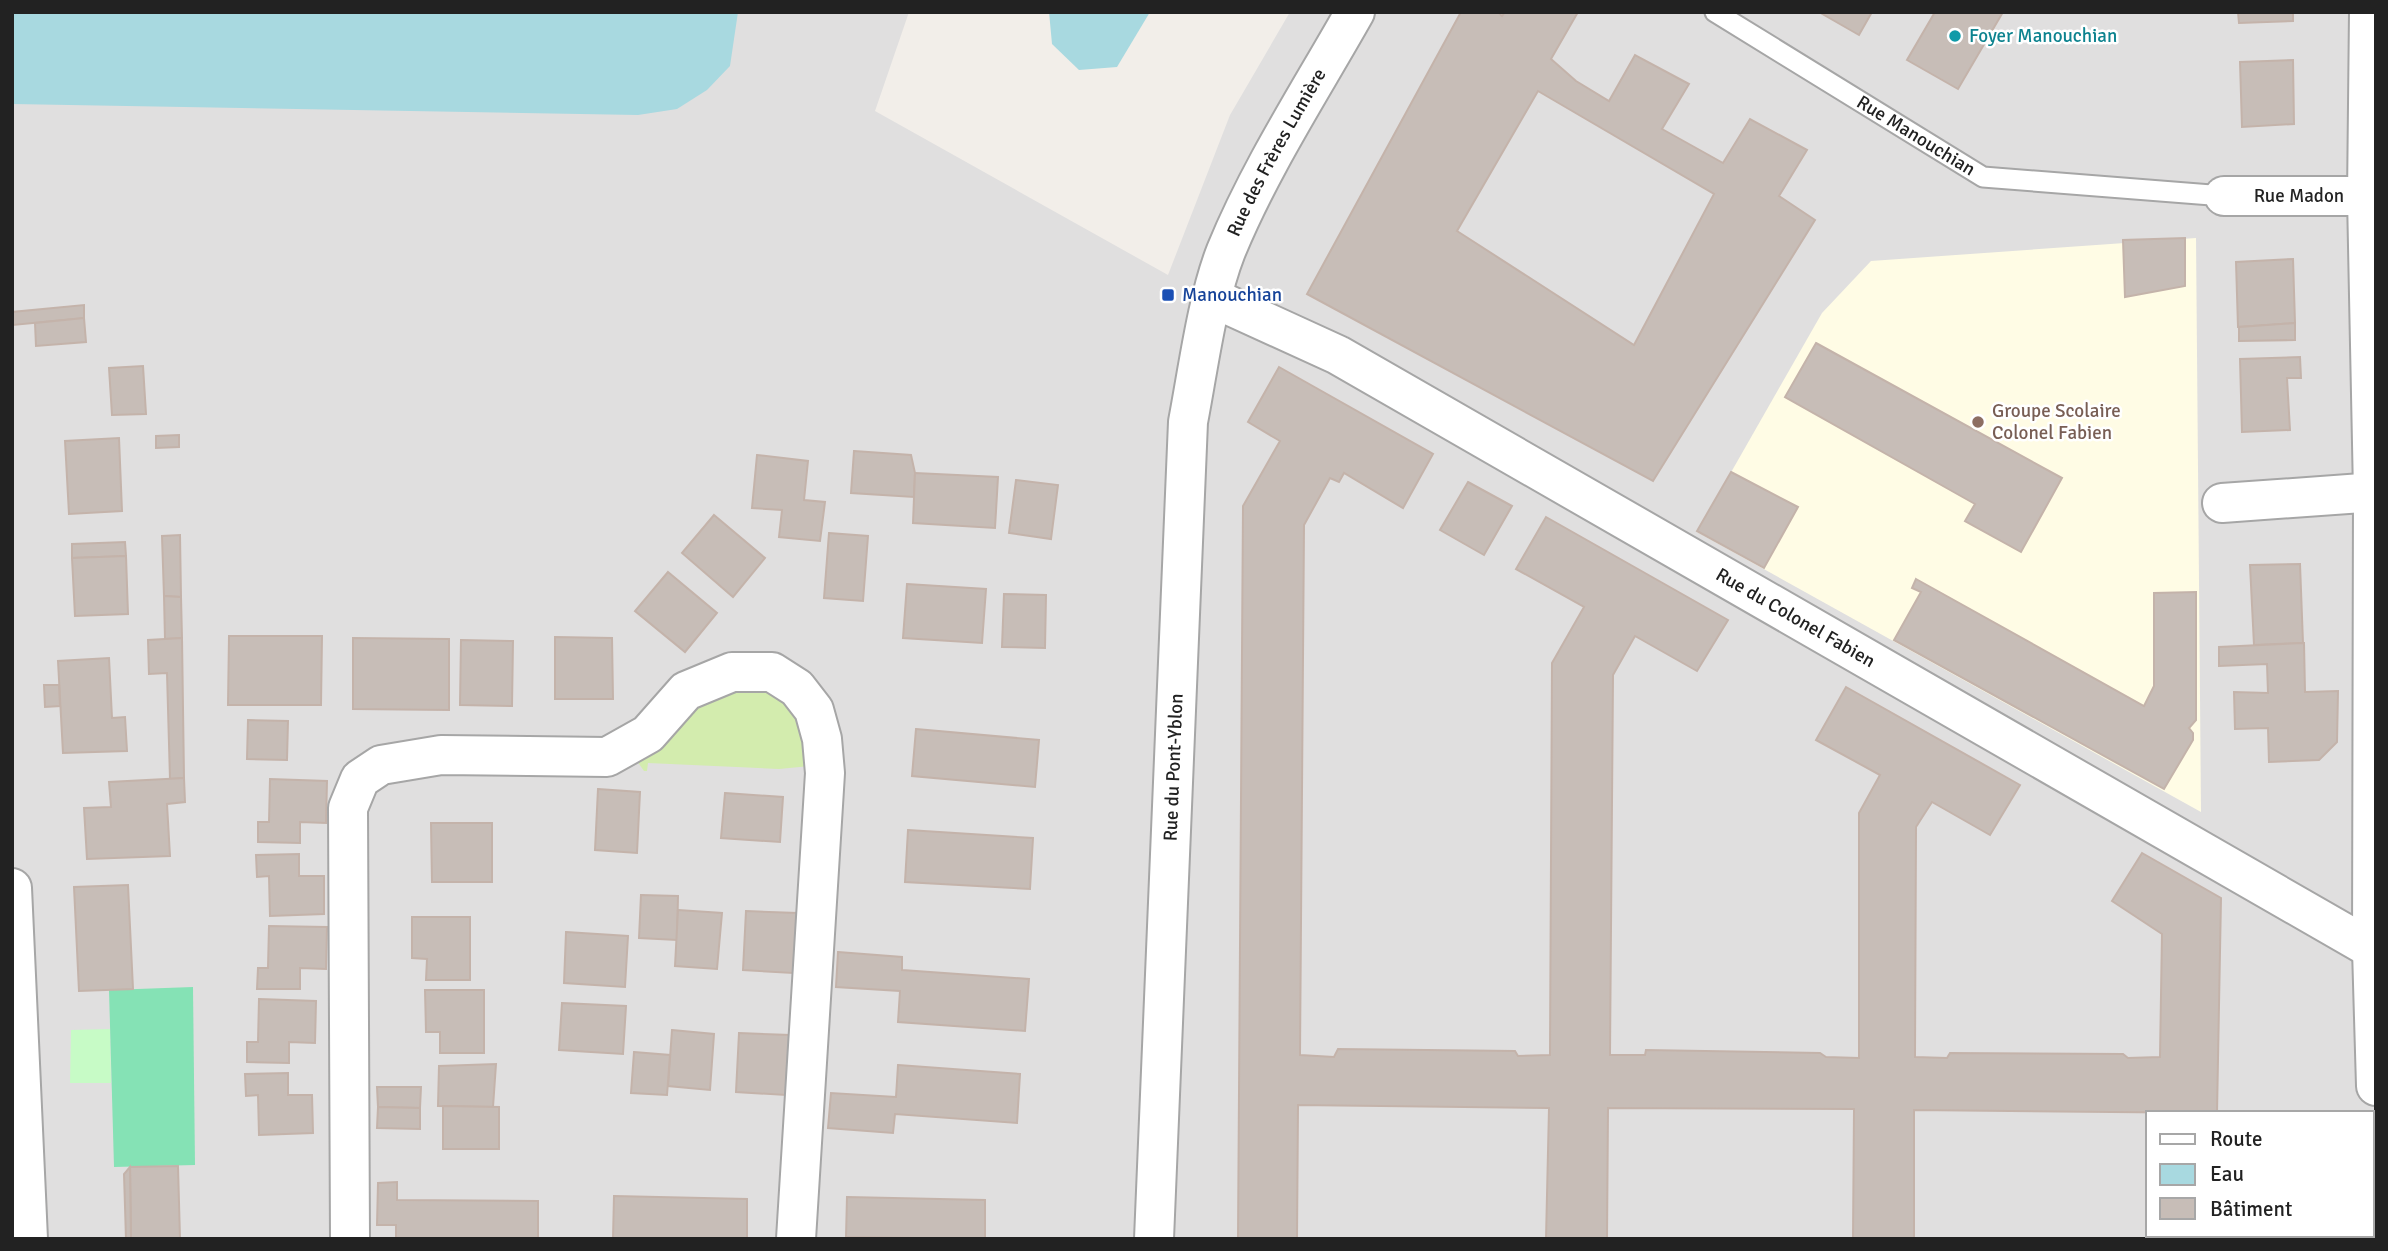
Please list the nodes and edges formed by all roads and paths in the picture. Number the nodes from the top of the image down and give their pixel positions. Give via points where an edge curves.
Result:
1 (1355, 12) edge
2 (1715, 12) edge
3 (2369, 12) edge
4 (2224, 196) joint
5 (2371, 196) edge
6 (1213, 298) junction
7 (2374, 492) edge
8 (2222, 503) dead end
9 (2375, 794) edge
10 (12, 888) edge
11 (2372, 949) junction
12 (2376, 1086) edge
13 (28, 1239) edge
14 (350, 1239) edge
15 (796, 1239) edge
16 (1154, 1239) edge

1 - 6 street, Rue des Frères Lumière via 1254,191 1225,253
2 - 4 lane, Rue Manouchian via 1983,177
3 - 5 street
4 - 5 street, Rue Madon
5 - 7 street
6 - 11 street, Rue du Colonel Fabien via 1338,355
6 - 16 street, Rue du Pont-Yblon via 1188,422
7 - 8 street
7 - 9 street
9 - 11 street
10 - 13 street
11 - 12 street
14 - 15 street via 348,808 360,779 381,765 441,755 607,757 648,734 686,691 732,673 772,672 797,688 814,710 825,773

